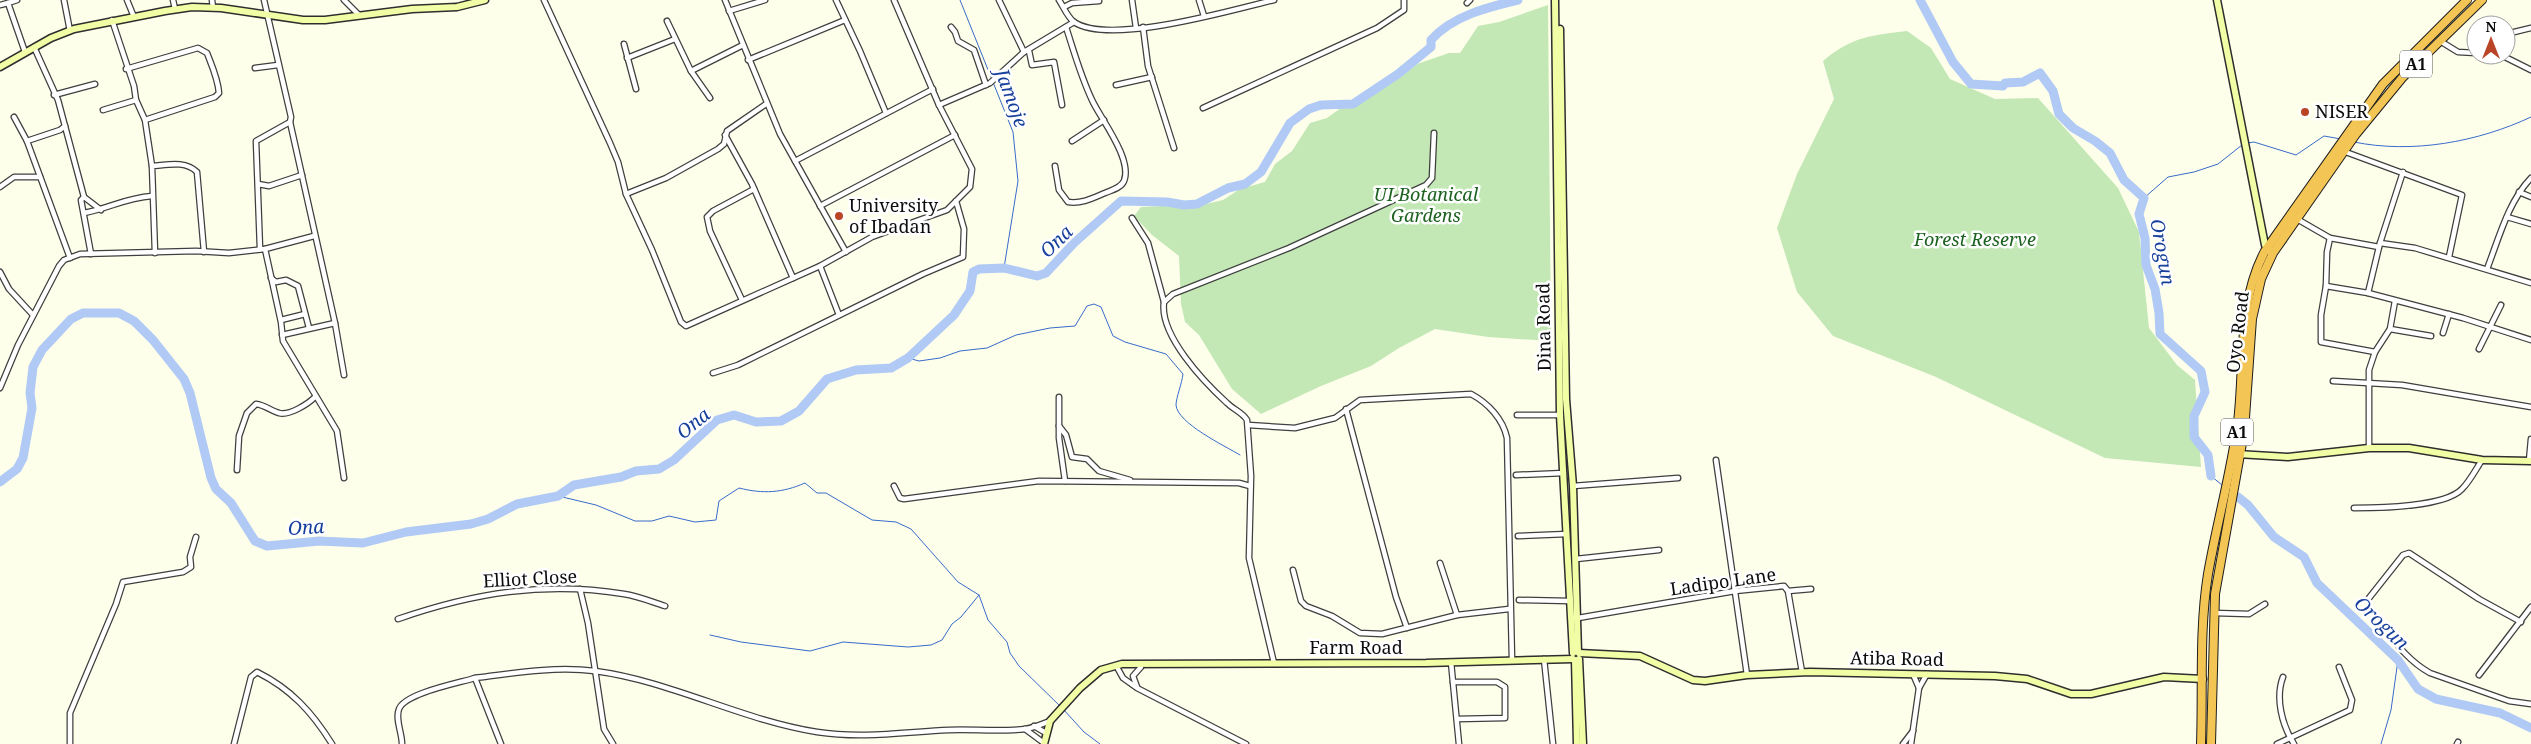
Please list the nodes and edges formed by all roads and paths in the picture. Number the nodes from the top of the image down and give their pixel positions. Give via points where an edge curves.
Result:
1 (17, 0) edge
2 (64, 0) edge
3 (127, 0) edge
4 (172, 0) edge
5 (212, 0) edge
6 (264, 0) edge
7 (344, 0) edge
8 (485, 0) edge
9 (544, 0) edge
10 (725, 0) edge
11 (765, 0) edge
12 (836, 0) edge
13 (894, 0) edge
14 (999, 0) edge
15 (1059, 0) edge
16 (1132, 0) edge
17 (1199, 0) edge
18 (1274, 0) edge
19 (1404, 0) edge
20 (1557, 0) edge
21 (2217, 0) edge
22 (2467, 0) edge
23 (2482, 0) edge
24 (1099, 1) edge
25 (8, 2) junction
26 (0, 5) edge
27 (1064, 7) junction
28 (212, 8) junction
29 (175, 9) junction
30 (729, 11) junction
31 (267, 15) junction
32 (359, 15) junction
33 (134, 16) junction
34 (1204, 16) junction
35 (112, 20) junction
36 (845, 20) junction
37 (667, 21) dead end
38 (1074, 22) junction
39 (951, 27) dead end
40 (1066, 27) junction
41 (1143, 27) junction
42 (1136, 28) junction
43 (2531, 28) edge
44 (70, 30) junction
45 (2516, 32) edge
46 (676, 39) junction
47 (2440, 41) junction
48 (624, 44) dead end
49 (743, 45) junction
50 (34, 48) junction
51 (25, 52) junction
52 (1026, 52) junction
53 (2466, 52) edge
54 (627, 58) junction
55 (748, 60) junction
56 (2516, 62) edge
57 (278, 65) junction
58 (0, 67) edge
59 (255, 68) dead end
60 (126, 69) junction
61 (2531, 70) edge
62 (692, 72) junction
63 (1152, 77) junction
64 (95, 84) dead end
65 (1116, 84) dead end
66 (986, 85) junction
67 (636, 89) dead end
68 (933, 89) junction
69 (54, 95) junction
70 (710, 98) dead end
71 (136, 100) junction
72 (766, 104) junction
73 (940, 105) junction
74 (1062, 105) dead end
75 (1204, 108) dead end
76 (103, 110) dead end
77 (886, 113) junction
78 (14, 117) dead end
79 (146, 120) junction
80 (1104, 120) junction
81 (290, 122) junction
82 (65, 126) junction
83 (1434, 132) dead end
84 (724, 134) junction
85 (955, 135) junction
86 (27, 141) junction
87 (1072, 141) dead end
88 (1174, 148) dead end
89 (2343, 148) junction
90 (795, 161) junction
91 (152, 166) junction
92 (1056, 166) dead end
93 (2403, 172) junction
94 (2531, 174) edge
95 (302, 175) junction
96 (40, 177) junction
97 (2530, 179) edge
98 (258, 184) junction
99 (0, 187) edge
100 (754, 189) junction
101 (2519, 192) junction
102 (626, 194) junction
103 (84, 196) junction
104 (152, 196) junction
105 (2531, 197) edge
106 (956, 201) junction
107 (820, 206) junction
108 (101, 210) junction
109 (84, 213) junction
110 (2506, 217) junction
111 (1132, 218) dead end
112 (2296, 219) junction
113 (2531, 224) edge
114 (314, 236) junction
115 (2330, 238) junction
116 (2380, 245) junction
117 (262, 249) junction
118 (2270, 251) junction
119 (204, 252) junction
120 (846, 252) junction
121 (155, 253) junction
122 (91, 254) junction
123 (2449, 257) junction
124 (70, 258) junction
125 (820, 266) junction
126 (2487, 269) junction
127 (0, 272) edge
128 (271, 278) junction
129 (793, 278) junction
130 (2531, 283) edge
131 (2326, 286) junction
132 (2368, 293) junction
133 (742, 300) junction
134 (2395, 301) junction
135 (1164, 302) junction
136 (2501, 304) dead end
137 (305, 314) junction
138 (2449, 314) junction
139 (33, 315) junction
140 (839, 315) junction
141 (281, 320) junction
142 (335, 323) junction
143 (2491, 326) junction
144 (309, 328) junction
145 (2390, 329) junction
146 (2443, 333) dead end
147 (282, 335) junction
148 (2431, 336) dead end
149 (2531, 340) edge
150 (2479, 349) dead end
151 (2375, 352) junction
152 (713, 373) dead end
153 (344, 375) dead end
154 (2333, 381) dead end
155 (2368, 382) junction
156 (0, 388) edge
157 (315, 397) junction
158 (1059, 397) dead end
159 (2531, 407) edge
160 (1346, 409) junction
161 (1517, 415) dead end
162 (1564, 415) junction
163 (1248, 425) junction
164 (1059, 426) junction
165 (2531, 438) edge
166 (2369, 448) junction
167 (2237, 454) junction
168 (1716, 460) dead end
169 (2482, 460) junction
170 (2530, 461) edge
171 (237, 470) dead end
172 (1565, 473) junction
173 (1516, 475) dead end
174 (344, 478) dead end
175 (1678, 478) dead end
176 (1065, 481) junction
177 (1134, 482) junction
178 (894, 486) dead end
179 (1250, 486) junction
180 (1573, 486) junction
181 (2354, 508) dead end
182 (1567, 534) junction
183 (1518, 536) dead end
184 (196, 537) dead end
185 (1659, 550) dead end
186 (1576, 559) junction
187 (1440, 563) dead end
188 (1293, 570) dead end
189 (580, 589) junction
190 (1811, 589) dead end
191 (1735, 591) junction
192 (1788, 591) junction
193 (2211, 593) junction
194 (2369, 598) dead end
195 (1519, 600) dead end
196 (1570, 601) junction
197 (2265, 604) dead end
198 (665, 606) dead end
199 (2531, 607) edge
200 (1509, 609) junction
201 (2214, 613) junction
202 (1457, 615) junction
203 (1578, 618) junction
204 (398, 619) dead end
205 (2379, 622) dead end
206 (2521, 622) junction
207 (1407, 628) junction
208 (1576, 656) junction
209 (1544, 659) junction
210 (1512, 660) junction
211 (1451, 662) junction
212 (1274, 663) junction
213 (1153, 664) junction
214 (1141, 667) junction
215 (2339, 667) dead end
216 (1118, 668) junction
217 (594, 671) junction
218 (1802, 672) junction
219 (1913, 674) junction
220 (1927, 674) junction
221 (2479, 675) dead end
222 (1094, 676) junction
223 (1747, 676) junction
224 (2282, 677) dead end
225 (475, 678) junction
226 (2203, 679) junction
227 (1453, 682) junction
228 (1137, 688) junction
229 (1919, 688) junction
230 (2531, 704) edge
231 (1457, 719) junction
232 (1050, 722) junction
233 (1034, 726) junction
234 (1026, 729) junction
235 (1914, 730) junction
236 (1046, 733) junction
237 (2289, 737) junction
238 (70, 744) edge
239 (234, 744) edge
240 (332, 744) edge
241 (402, 744) edge
242 (501, 744) edge
243 (613, 744) edge
244 (1044, 744) edge
245 (1246, 744) edge
246 (1460, 744) edge
247 (1553, 744) edge
248 (1577, 744) edge
249 (1583, 744) edge
250 (1903, 744) edge
251 (1911, 744) edge
252 (2201, 744) edge
253 (2212, 744) edge
254 (2277, 744) edge
255 (2294, 744) edge

1 - 25 street
2 - 44 street
3 - 33 street
4 - 29 street
5 - 28 street
6 - 31 street
7 - 32 street
8 - 32 street via 457,7
9 - 102 street via 616,156
10 - 30 street
11 - 30 street
12 - 36 street
13 - 68 street
14 - 52 street
15 - 27 street
16 - 42 street
17 - 34 street
18 - 34 street
19 - 75 street via 1404,10 1377,28
20 - 162 street, Dina Road
21 - 118 street
22 - 89 highway, Oyo Road / A1 via 2383,84 2347,136
23 - 47 highway, Oyo Road / A1
24 - 27 street via 1072,3
25 - 26 street
25 - 51 street
27 - 38 street
28 - 29 street
28 - 31 street
29 - 33 street
30 - 49 street
31 - 32 street via 302,20
31 - 57 street
33 - 35 street
34 - 41 street
35 - 44 street
35 - 60 street
36 - 55 street
36 - 77 street
37 - 46 street
38 - 40 street
38 - 42 street via 1119,30
39 - 66 street via 958,41 974,50
40 - 52 street
40 - 80 street via 1083,80
41 - 42 street
41 - 63 street
43 - 45 street
44 - 50 street
46 - 54 street
46 - 62 street
47 - 53 street via 2458,52
47 - 89 highway, Oyo Road / A1 via 2402,78
48 - 54 street
49 - 55 street
49 - 62 street
50 - 51 street
50 - 69 street
51 - 58 street
52 - 66 street
52 - 74 street via 1032,64 1054,62
54 - 67 street
55 - 72 street
56 - 61 street
57 - 59 street
57 - 81 street
60 - 71 street
60 - 79 street via 198,48 207,53 220,93 215,98
62 - 70 street
63 - 65 street
63 - 88 street
64 - 69 street
66 - 73 street
68 - 73 street
68 - 77 street
69 - 82 street
71 - 76 street
71 - 79 street
72 - 84 street
72 - 90 street
73 - 85 street
77 - 90 street
78 - 86 street
79 - 91 street
80 - 87 street
80 - 92 street via 1113,134 1124,166 1124,182 1119,187 1083,202 1068,202 1059,190
81 - 95 street
81 - 98 street via 256,141
82 - 86 street
82 - 103 street
83 - 135 street via 1432,178 1426,185 1289,248 1174,294
84 - 100 street
84 - 102 street via 724,144 718,149 666,178
85 - 106 street via 973,174 970,187
85 - 107 street
86 - 96 street
89 - 93 street
89 - 112 highway, Oyo Road / A1
89 - 118 highway, Oyo Road / A1
90 - 107 street
91 - 104 street
91 - 119 street via 184,164 197,172
93 - 116 street
93 - 123 street via 2462,195
94 - 97 street
95 - 98 street via 269,186
95 - 114 street
96 - 99 street via 14,177
96 - 124 street
97 - 101 street
98 - 117 street
100 - 129 street
100 - 133 street via 707,217 710,231
101 - 105 street
101 - 110 street
102 - 133 street via 682,325
103 - 108 street
103 - 109 street via 81,200
104 - 108 street via 129,198
104 - 121 street
106 - 120 street via 947,210 872,237
106 - 140 street via 964,229 963,256
107 - 120 street
108 - 109 street
109 - 122 street
110 - 113 street
110 - 126 street
111 - 135 street via 1148,243
112 - 115 street
112 - 118 highway, Oyo Road / A1
114 - 117 street
114 - 142 street
115 - 116 street
115 - 131 street
116 - 123 street via 2414,248
116 - 132 street
117 - 119 street
117 - 128 street
118 - 167 highway, Oyo Road / A1 via 2252,286 2246,316
119 - 121 street
120 - 125 street
121 - 122 street
122 - 124 street
123 - 126 street
124 - 139 street via 59,266
125 - 129 street
125 - 140 street
126 - 130 street
127 - 139 street via 9,289
128 - 137 street via 298,286
128 - 141 street
129 - 133 street
131 - 132 street
131 - 151 street via 2321,342
132 - 134 street
134 - 138 street
134 - 145 street
135 - 163 street via 1164,322 1181,350 1228,404 1244,415
136 - 143 street
137 - 141 street
137 - 144 street
138 - 143 street
138 - 146 street
139 - 156 street
140 - 152 street via 738,365
141 - 147 street
142 - 144 street
142 - 153 street
143 - 149 street
143 - 150 street
144 - 147 street
145 - 148 street
145 - 151 street
147 - 157 street via 284,345
151 - 155 street
154 - 155 street
155 - 159 street
155 - 166 street
157 - 171 street via 288,413 278,413 269,406 256,404 247,413 239,436
157 - 174 street via 337,431
158 - 164 street
160 - 163 street via 1335,418 1295,428
160 - 200 street via 1360,400 1471,394 1486,402 1495,412 1507,438
160 - 207 street
161 - 162 street
162 - 172 street, Dina Road
162 - 180 street, Dina Road
163 - 179 street
164 - 176 street
164 - 177 street via 1066,435 1072,457 1087,459 1099,470
165 - 170 street
166 - 167 street via 2288,457
166 - 169 street via 2416,448
167 - 193 highway, Oyo Road / A1
168 - 191 street
169 - 170 street
169 - 181 street via 2463,488 2453,495 2403,506
172 - 173 street
172 - 182 street, Dina Road
175 - 180 street
176 - 177 street
176 - 178 street via 1039,481 908,499 900,498
177 - 179 street via 1238,483
179 - 212 street via 1249,558
180 - 186 street, Dina Road
182 - 183 street
182 - 196 street, Dina Road
184 - 238 street via 190,557 191,567 183,572 123,582 70,713
185 - 186 street
186 - 203 street, Dina Road
187 - 202 street
188 - 207 street via 1306,606 1332,616 1360,634 1382,634
189 - 198 street, Elliot Close via 626,594
189 - 204 street, Elliot Close via 481,595
189 - 217 street
190 - 192 street
191 - 192 street, Ladipo Lane via 1784,586
191 - 203 street, Ladipo Lane
191 - 223 street
192 - 218 street, Ladipo Lane
193 - 201 highway, Oyo Road / A1
193 - 226 highway, Oyo Road / A1
194 - 206 street via 2403,555 2409,553
195 - 196 street
196 - 208 street, Dina Road
197 - 201 street via 2249,614
199 - 206 street
200 - 202 street
200 - 210 street
201 - 253 highway, Oyo Road / A1
202 - 207 street
203 - 208 street, Dina Road
205 - 230 street via 2402,652 2430,673 2509,701
206 - 221 street
208 - 209 street, Farm Road
208 - 223 street, Atiba Road via 1640,656 1694,680
208 - 248 street
208 - 249 street
209 - 210 street, Farm Road
209 - 247 street
210 - 211 street, Farm Road
211 - 212 street, Farm Road
211 - 227 street
212 - 213 street, Farm Road
213 - 214 street, Farm Road
213 - 222 street, Farm Road via 1111,666
214 - 216 street, Farm Road
214 - 228 street via 1133,676
215 - 237 street via 2352,700 2350,710
216 - 222 street, Farm Road
216 - 228 street via 1123,678
217 - 225 street via 521,672
217 - 234 street via 817,732 854,736
217 - 243 street via 604,730
218 - 219 street, Atiba Road
218 - 223 street, Atiba Road
219 - 220 street, Atiba Road
219 - 229 street
220 - 226 street, Atiba Road via 2027,679 2071,694 2091,694 2164,677
220 - 229 street
222 - 232 street
224 - 237 street via 2278,703
225 - 241 street via 406,701 399,708
225 - 242 street
226 - 252 highway, Oyo Road / A1
227 - 231 street
227 - 231 street via 1497,682 1505,687 1505,718
228 - 245 street
229 - 235 street
231 - 246 street
232 - 233 street
232 - 236 street
233 - 234 street
233 - 236 street
234 - 244 street
235 - 250 street
235 - 251 street
236 - 244 street
237 - 254 street
237 - 255 street
239 - 240 street via 251,677 257,672 295,696

